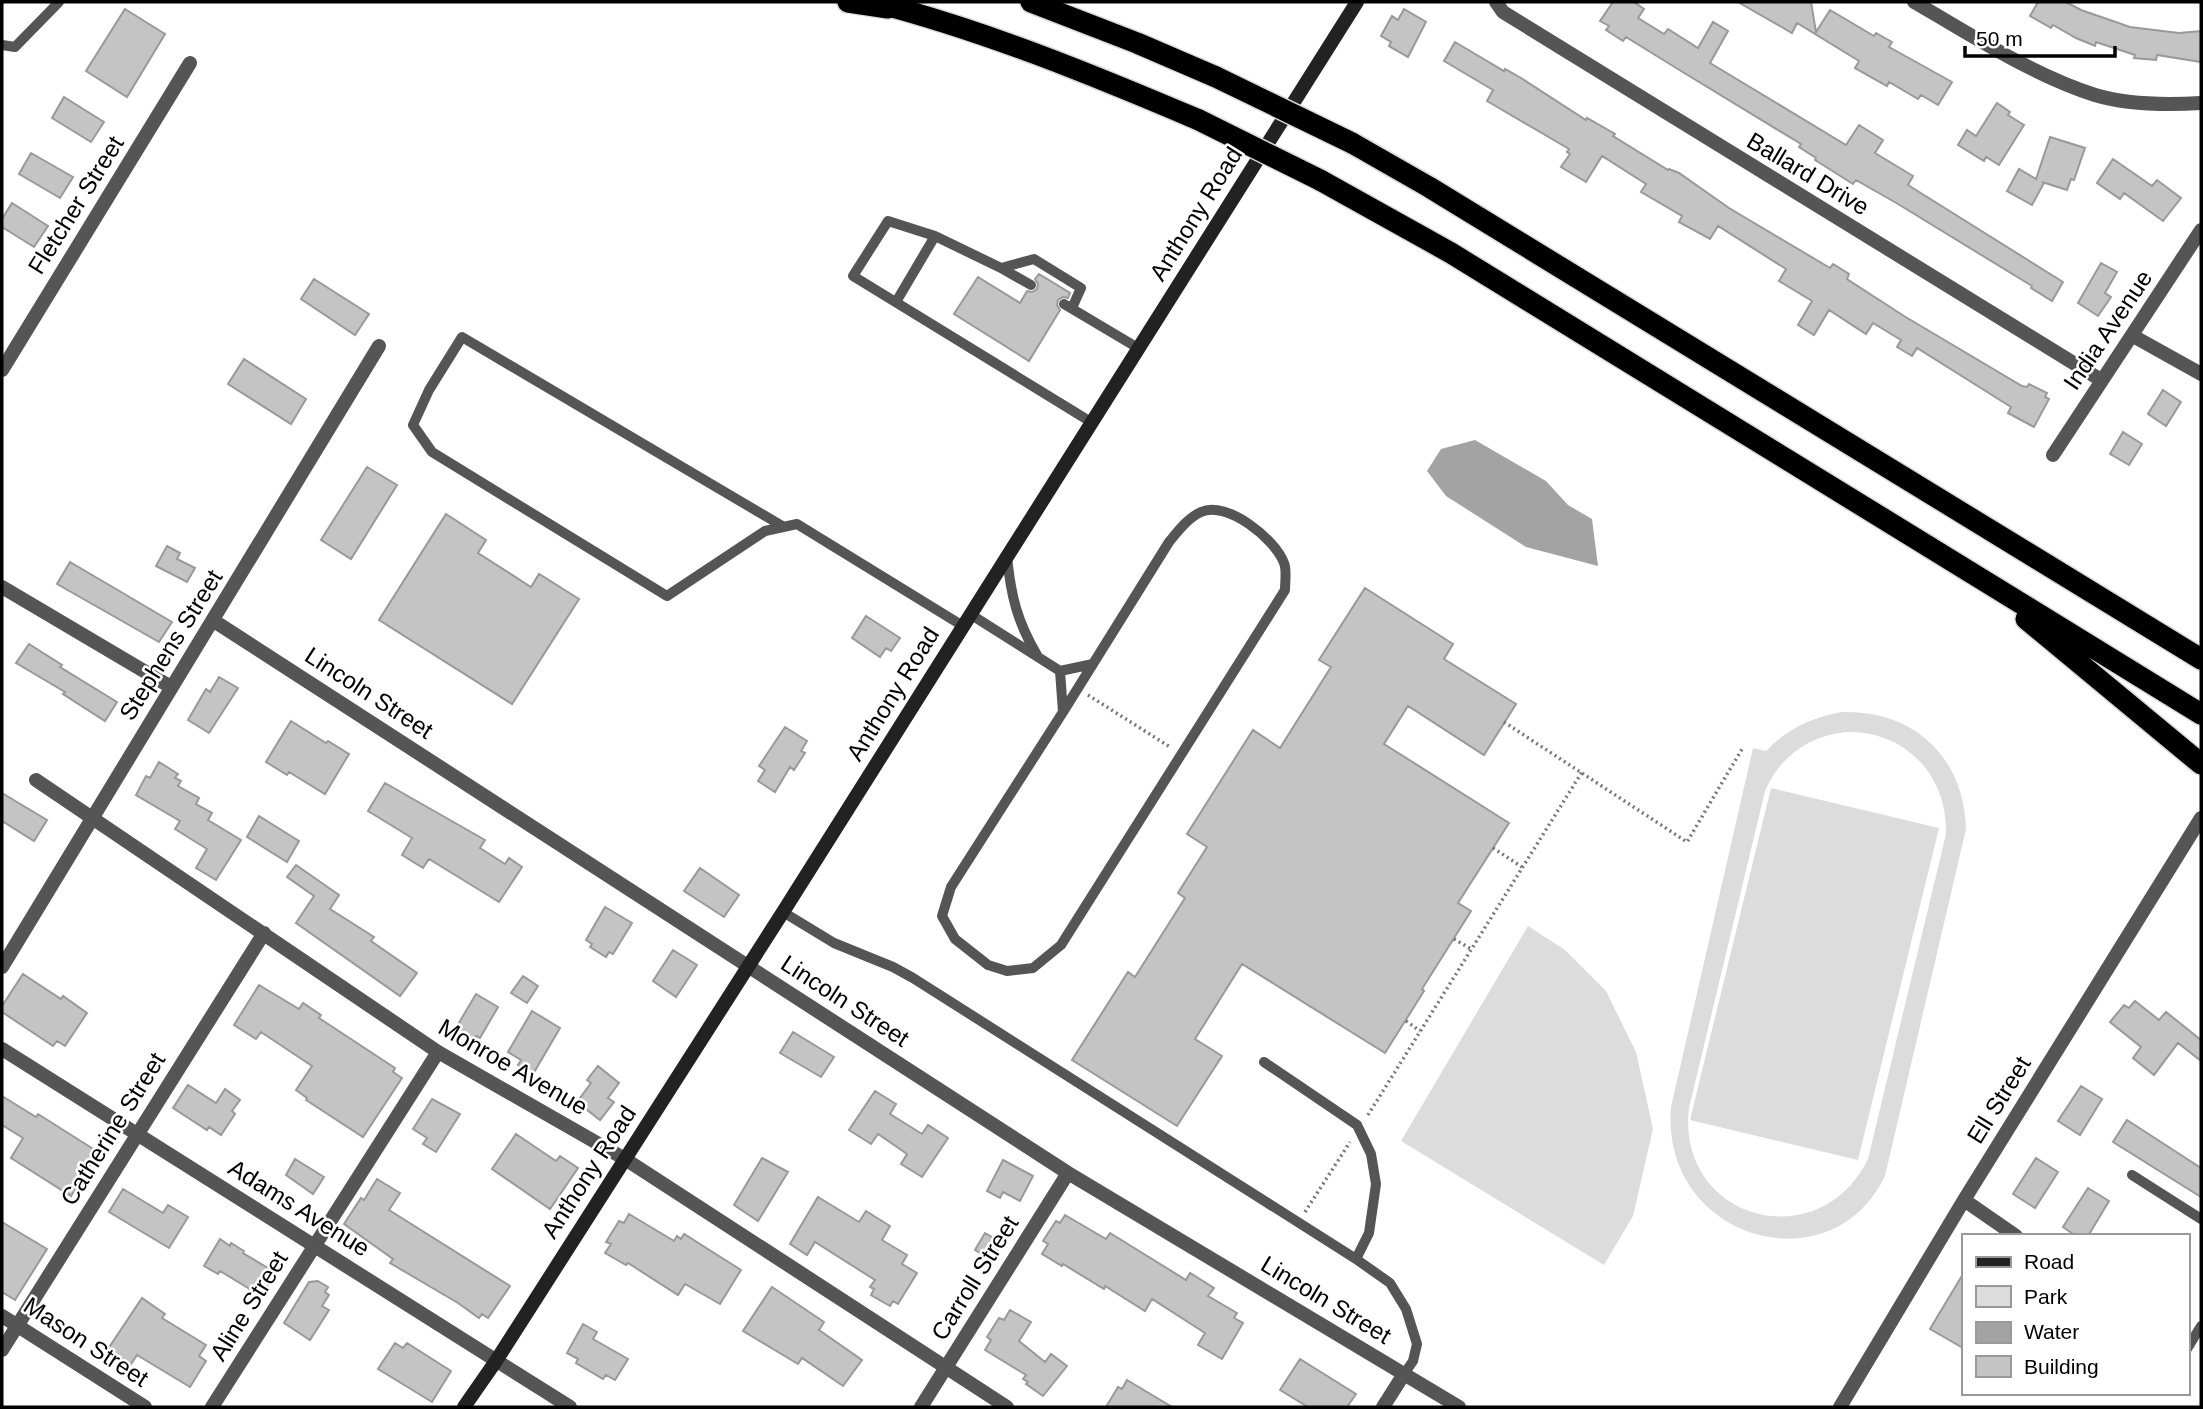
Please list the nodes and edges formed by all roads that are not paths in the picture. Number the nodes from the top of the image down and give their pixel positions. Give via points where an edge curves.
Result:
1 (59, 2) edge
2 (848, 2) edge
3 (874, 2) edge
4 (1031, 2) edge
5 (1357, 2) edge
6 (1496, 2) edge
7 (1914, 2) edge
8 (909, 11) junction
9 (2, 45) edge
10 (190, 63) dead end
11 (2201, 103) edge
12 (2201, 230) edge
13 (935, 236) junction
14 (1001, 268) junction
15 (1031, 285) dead end
16 (895, 302) junction
17 (2133, 336) junction
18 (379, 346) dead end
19 (1138, 348) junction
20 (2, 370) edge
21 (2201, 374) edge
22 (2101, 380) junction
23 (1091, 422) junction
24 (2053, 455) dead end
25 (784, 527) junction
26 (1007, 556) junction
27 (1965, 569) junction
28 (2, 587) edge
29 (966, 620) junction
30 (214, 621) junction
31 (1039, 658) junction
32 (2201, 659) edge
33 (1093, 664) junction
34 (1060, 671) junction
35 (172, 687) junction
36 (1063, 712) junction
37 (2201, 714) edge
38 (2201, 764) edge
39 (36, 780) dead end
40 (92, 817) junction
41 (2201, 818) edge
42 (783, 912) junction
43 (264, 933) junction
44 (749, 965) junction
45 (2, 967) edge
46 (2, 1049) edge
47 (438, 1052) junction
48 (1264, 1062) dead end
49 (137, 1132) junction
50 (625, 1159) junction
51 (1068, 1172) junction
52 (2132, 1175) dead end
53 (1964, 1200) junction
54 (2201, 1219) edge
55 (2013, 1234) edge
56 (313, 1245) junction
57 (1356, 1259) junction
58 (2, 1315) edge
59 (17, 1325) junction
60 (2201, 1326) edge
61 (2189, 1346) edge
62 (2, 1350) edge
63 (496, 1361) junction
64 (946, 1368) junction
65 (1404, 1374) junction
66 (145, 1407) edge
67 (212, 1407) edge
68 (464, 1407) edge
69 (570, 1407) edge
70 (921, 1407) edge
71 (1007, 1407) edge
72 (1383, 1407) edge
73 (1459, 1407) edge
74 (1840, 1407) edge

1 - 9 lane via 15,47
2 - 8 highway
3 - 8 highway
4 - 32 highway, bridge via 1216,77 1352,143
5 - 19 street, Anthony Road
6 - 22 street, Ballard Drive via 1503,12 1640,98
7 - 11 street via 2049,77 2097,96 2132,102
8 - 27 highway, bridge via 1013,46 1199,120 1320,180 1451,253
10 - 20 street, Fletcher Street
12 - 17 street, India Avenue
13 - 14 lane
13 - 16 lane
13 - 16 lane via 888,221 853,276
14 - 15 lane
14 - 19 lane via 1034,259 1081,288 1068,306
16 - 23 lane
17 - 21 street
17 - 22 street, India Avenue
18 - 30 street, Stephens Street
19 - 23 street, Anthony Road
22 - 24 street, India Avenue
23 - 26 street, Anthony Road
25 - 25 lane via 462,337 413,425 432,452 667,596 765,531
25 - 29 lane via 797,524
26 - 29 street, Anthony Road
26 - 31 lane via 1014,607
27 - 37 highway
27 - 38 highway
28 - 35 street
29 - 31 lane
29 - 42 street, Anthony Road
30 - 35 street, Stephens Street
30 - 44 street, Lincoln Street
31 - 34 lane
33 - 34 lane
33 - 36 lane
33 - 36 lane via 1169,542 1204,510 1234,514 1274,545 1285,564 1285,590 1182,755 1061,945 1033,968 1007,971 988,965 955,939 942,916 951,887
34 - 36 lane
35 - 40 street, Stephens Street
39 - 40 street, Monroe Avenue
40 - 43 street, Monroe Avenue
40 - 45 street, Stephens Street
41 - 53 street, Ell Street
42 - 44 street, Anthony Road
42 - 57 lane via 834,943 913,978
43 - 47 street, Monroe Avenue
43 - 49 street, Catherine Street
44 - 50 street, Anthony Road
44 - 51 street, Lincoln Street
46 - 49 street, Adams Avenue
47 - 50 street, Monroe Avenue
47 - 56 street, Aline Street
48 - 57 lane via 1357,1125 1371,1154 1376,1184 1369,1233
49 - 56 street, Adams Avenue
49 - 59 street, Catherine Street
50 - 63 street, Anthony Road
50 - 64 street, Monroe Avenue
51 - 64 street, Carroll Street
51 - 65 street, Lincoln Street
52 - 54 lane
53 - 55 street
53 - 74 street, Ell Street
56 - 63 street, Adams Avenue
56 - 67 street, Aline Street
57 - 65 lane via 1390,1283 1406,1309 1417,1344
58 - 59 street, Mason Street
59 - 62 street, Catherine Street
59 - 66 street, Mason Street
60 - 61 lane
63 - 68 street, Anthony Road
63 - 69 street, Adams Avenue
64 - 70 street, Carroll Street
64 - 71 street, Monroe Avenue
65 - 72 street
65 - 73 street, Lincoln Street

